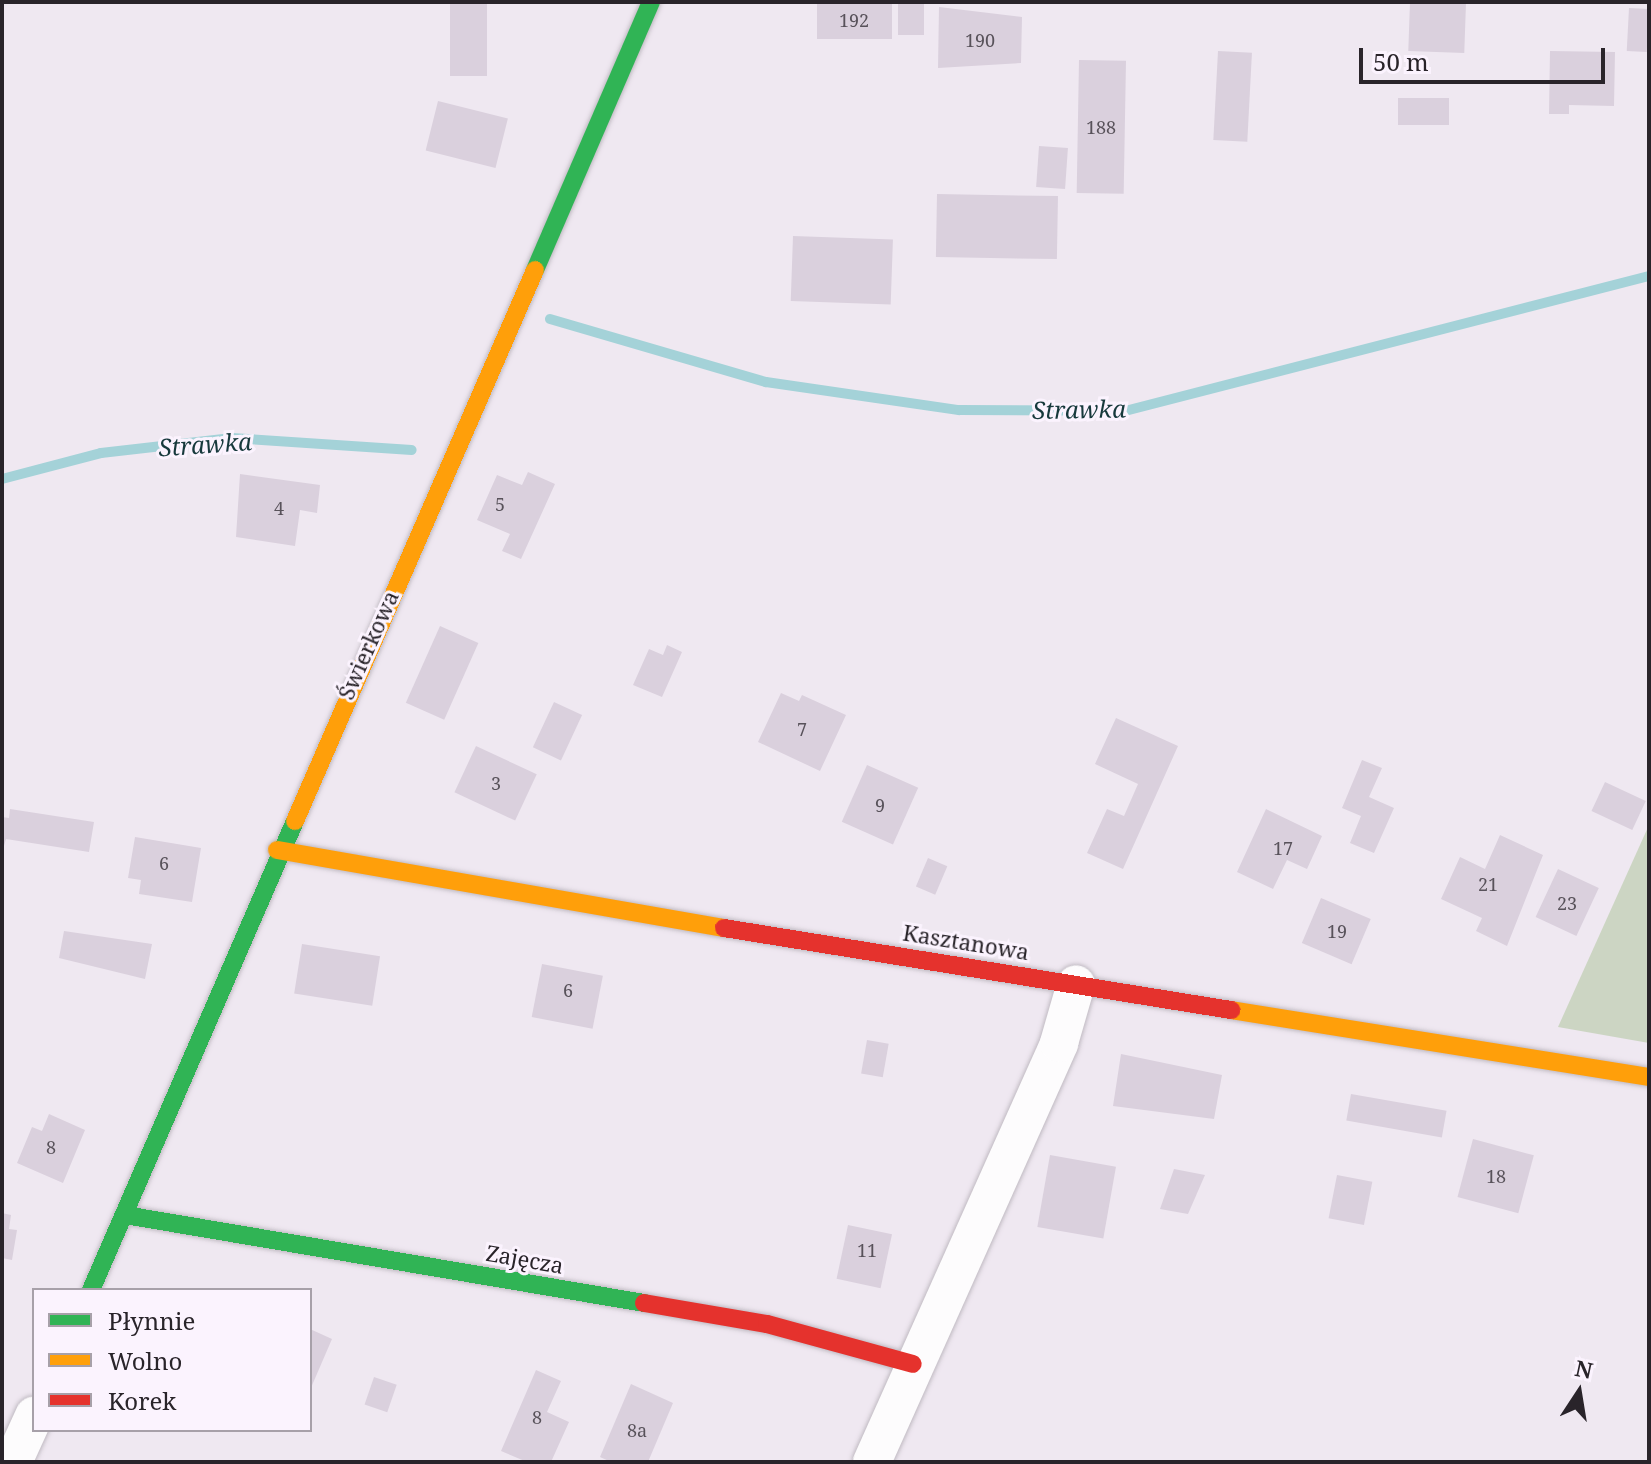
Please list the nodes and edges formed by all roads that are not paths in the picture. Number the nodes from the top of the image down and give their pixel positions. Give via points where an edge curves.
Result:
1 (651, 2) edge
2 (277, 850) junction
3 (1076, 984) junction
4 (1649, 1077) edge
5 (125, 1215) junction
6 (92, 1288) edge
7 (913, 1364) junction
8 (32, 1420) edge
9 (13, 1462) edge
10 (872, 1462) edge

1 - 2 street, Świerkowa
2 - 3 street, Kasztanowa via 438,882
2 - 5 street, Świerkowa
3 - 4 street, Kasztanowa
3 - 7 street via 1059,1043
5 - 6 street, Świerkowa
5 - 7 street, Zajęcza via 767,1324
7 - 10 street
8 - 9 street

